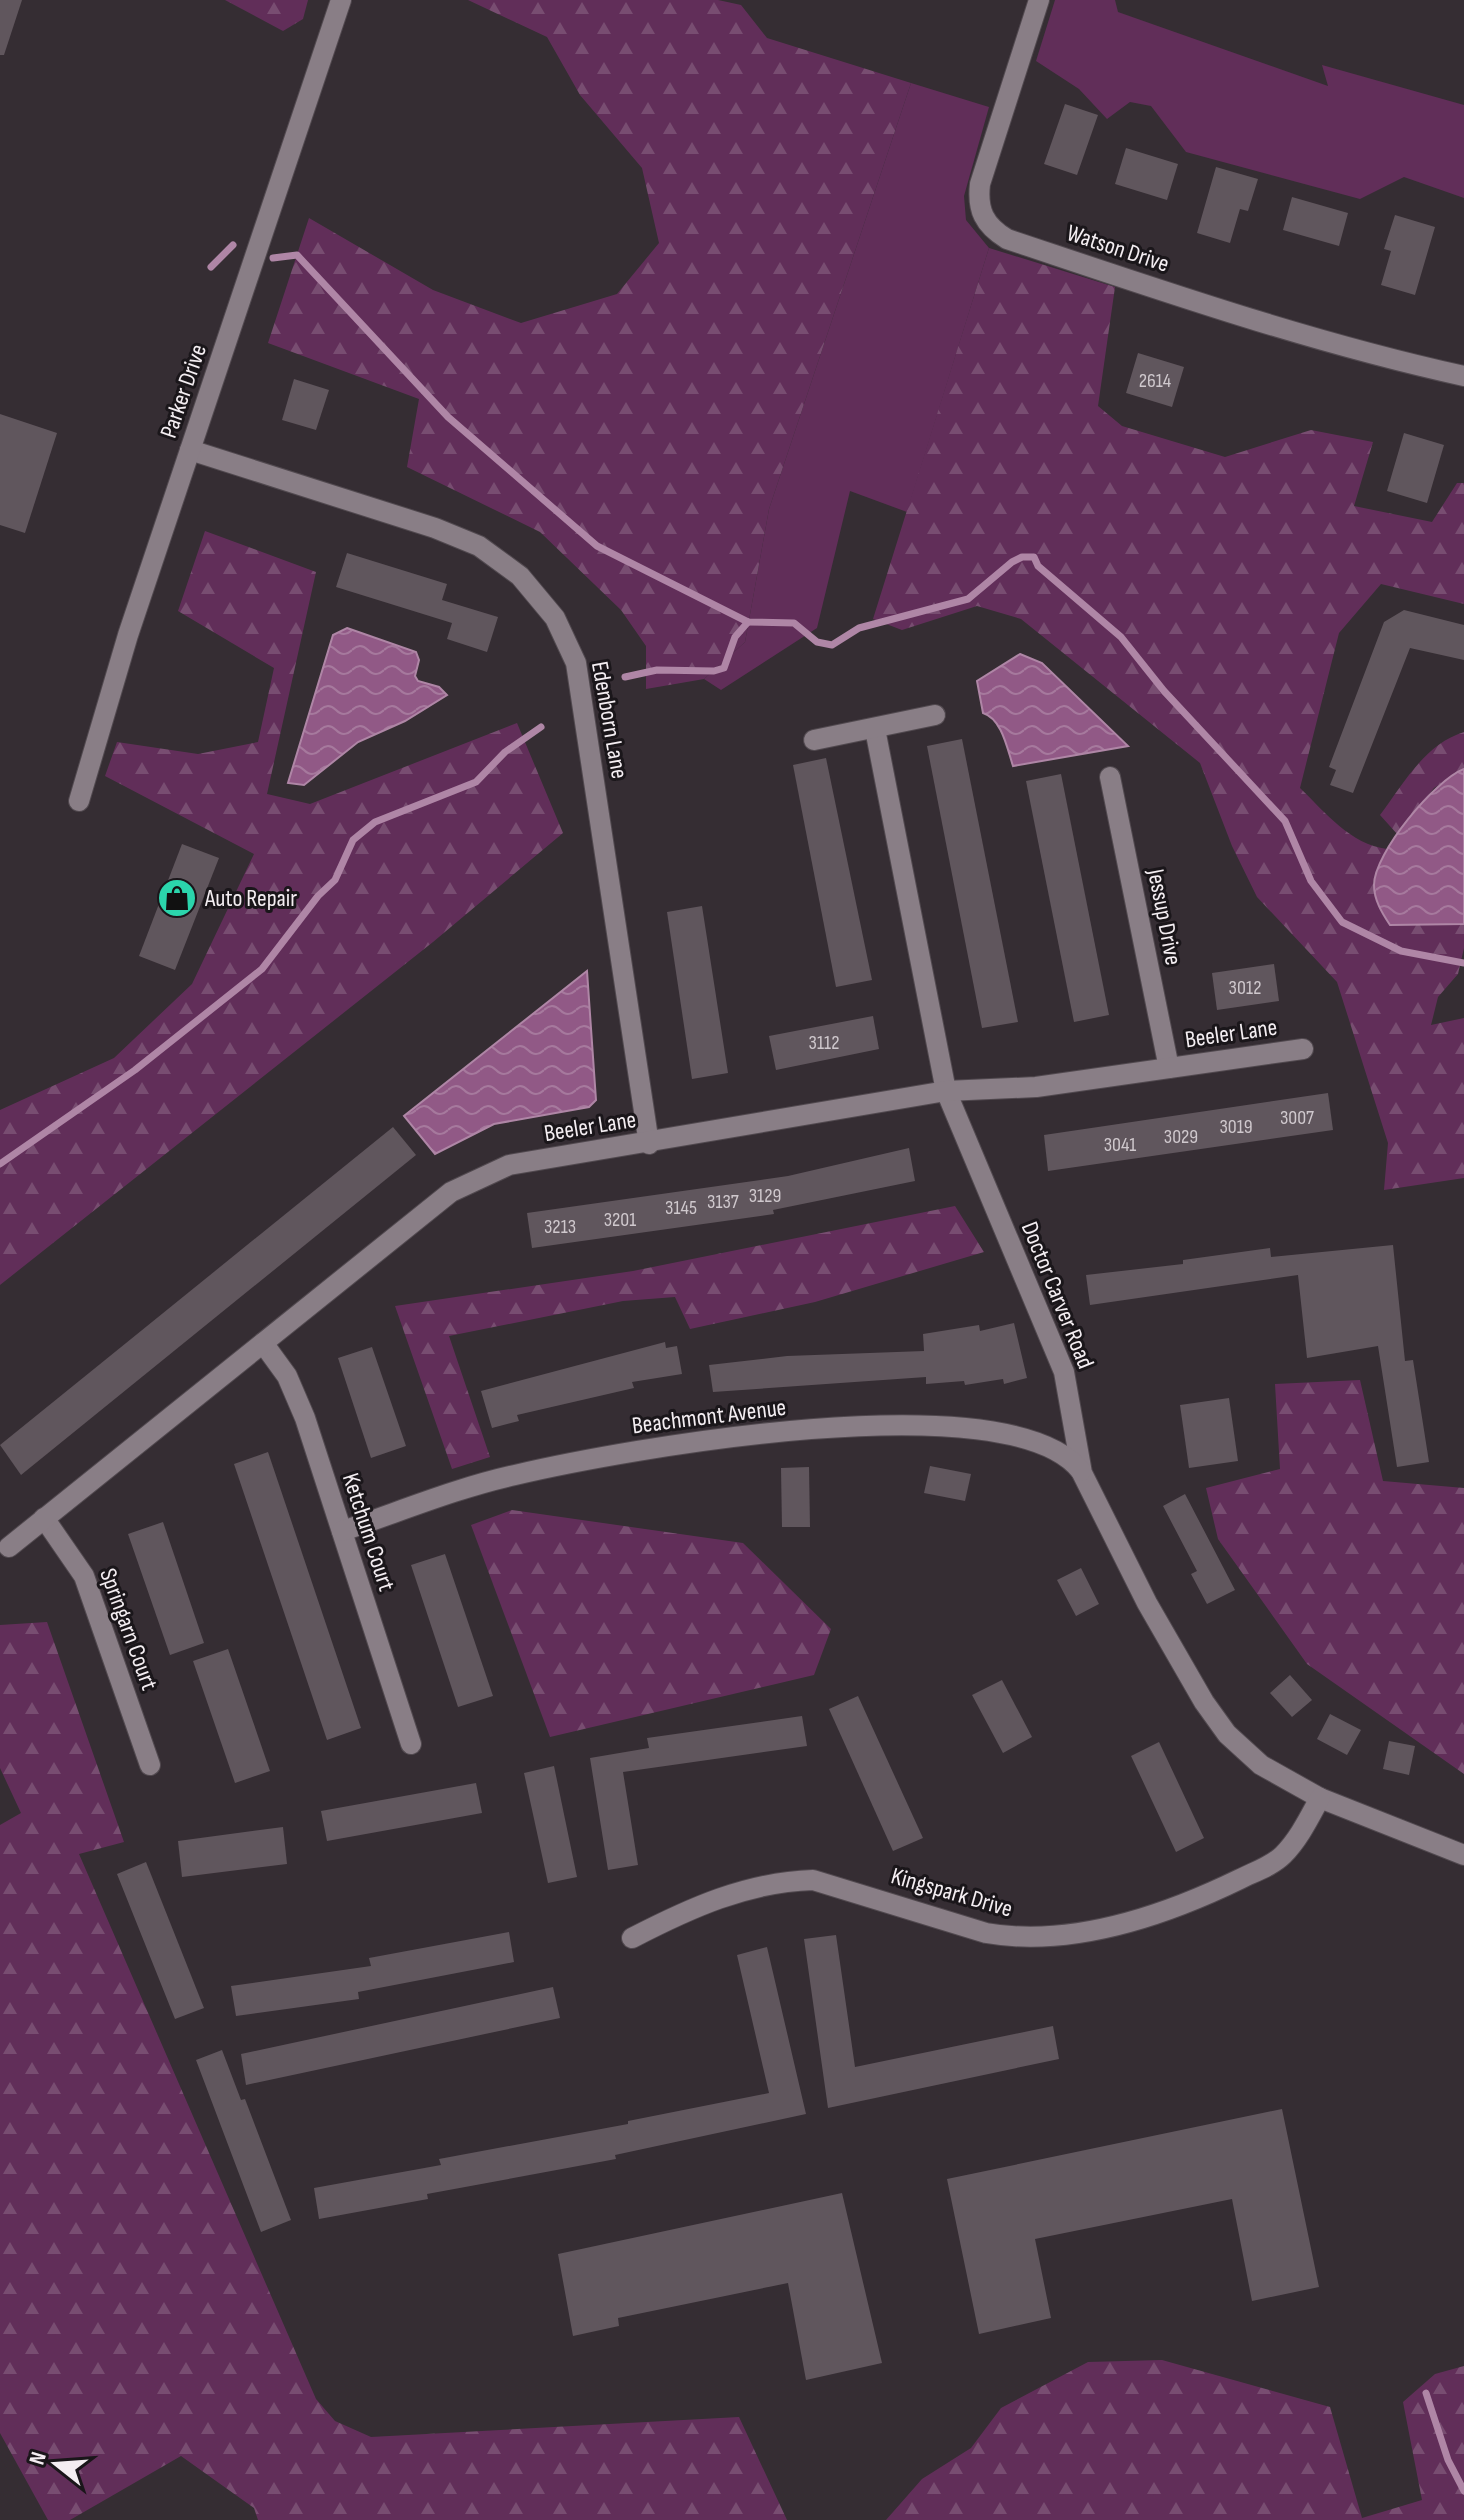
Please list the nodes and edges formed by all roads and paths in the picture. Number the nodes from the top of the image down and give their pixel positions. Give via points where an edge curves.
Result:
1 (341, 0) edge
2 (1039, 0) edge
3 (1464, 376) edge
4 (190, 450) junction
5 (935, 715) dead end
6 (875, 729) junction
7 (814, 740) dead end
8 (1110, 777) dead end
9 (79, 801) dead end
10 (1303, 1049) dead end
11 (1169, 1068) junction
12 (946, 1091) junction
13 (649, 1144) junction
14 (263, 1343) junction
15 (1082, 1473) junction
16 (44, 1518) junction
17 (342, 1531) junction
18 (9, 1547) dead end
19 (411, 1744) dead end
20 (150, 1765) dead end
21 (1320, 1798) junction
22 (1464, 1855) edge
23 (632, 1938) dead end

1 - 4 street, Parker Drive
2 - 3 street, Watson Drive via 980,184 982,217 992,230 1119,276
4 - 9 street, Parker Drive
4 - 13 street, Edenborn Lane via 479,546 520,576 555,618 576,663
5 - 6 street
6 - 7 street
6 - 12 street, Doctor Carver Road
8 - 11 street, Jessup Drive
10 - 11 street, Beeler Lane
11 - 12 street, Beeler Lane via 1036,1087
12 - 13 street, Beeler Lane
12 - 15 street, Doctor Carver Road via 1064,1372
13 - 14 street, Beeler Lane via 486,1173 451,1192
14 - 16 street, Beeler Lane
14 - 17 street, Ketchum Court via 295,1391
15 - 17 street, Beachmont Avenue via 1055,1448 998,1434 944,1427 774,1432 668,1444 512,1475
15 - 21 street, Doctor Carver Road via 1147,1603 1227,1734 1261,1765
16 - 18 street, Beeler Lane
16 - 20 street, Springarn Court via 84,1576
17 - 19 street, Ketchum Court
21 - 22 street, Doctor Carver Road
21 - 23 street, Kingspark Drive via 1296,1839 1273,1863 1195,1901 1051,1937 986,1933 813,1880 784,1881 710,1899

